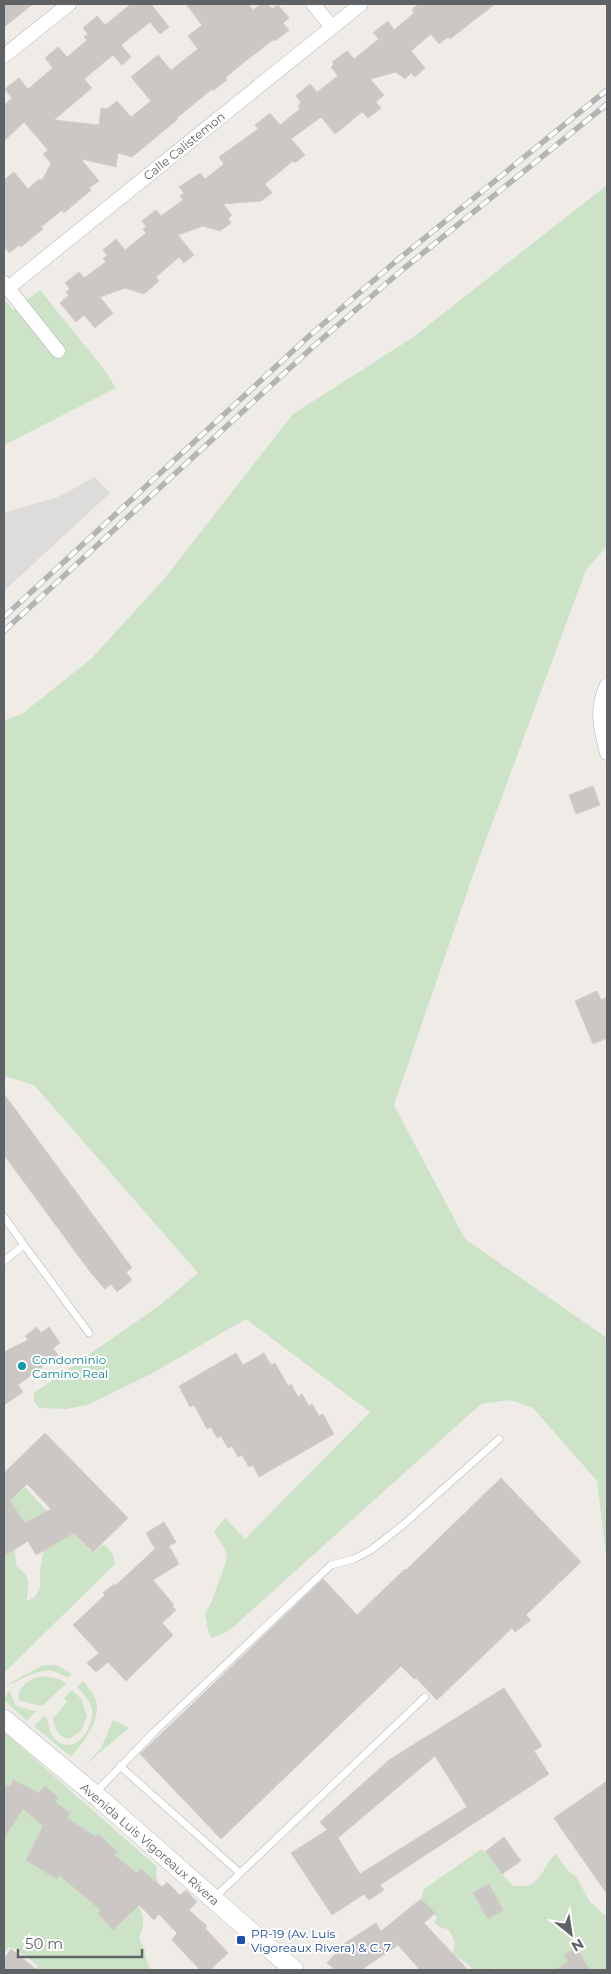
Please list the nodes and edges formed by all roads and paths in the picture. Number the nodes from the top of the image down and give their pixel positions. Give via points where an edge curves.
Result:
1 (68, 4) edge
2 (314, 4) edge
3 (360, 4) edge
4 (332, 27) junction
5 (4, 56) edge
6 (6, 286) edge
7 (58, 350) dead end
8 (607, 685) edge
9 (607, 753) edge
10 (4, 1217) edge
11 (24, 1245) junction
12 (4, 1260) edge
13 (89, 1333) dead end
14 (499, 1439) dead end
15 (425, 1697) dead end
16 (4, 1719) edge
17 (120, 1766) junction
18 (94, 1794) junction
19 (240, 1873) junction
20 (213, 1898) junction
21 (294, 1970) edge

1 - 5 street
2 - 4 street
3 - 4 street, Calle Calistemon
4 - 6 street, Calle Calistemon
6 - 7 street
8 - 9 street via 599,720
10 - 11 lane
11 - 12 lane
11 - 13 lane
14 - 17 lane via 371,1550 331,1565
15 - 19 lane
16 - 18 main road, Avenida Luis Vigoreaux Rivera
17 - 18 lane
17 - 19 lane
18 - 20 main road, Avenida Luis Vigoreaux Rivera
19 - 20 lane
20 - 21 main road, Avenida Luis Vigoreaux Rivera

